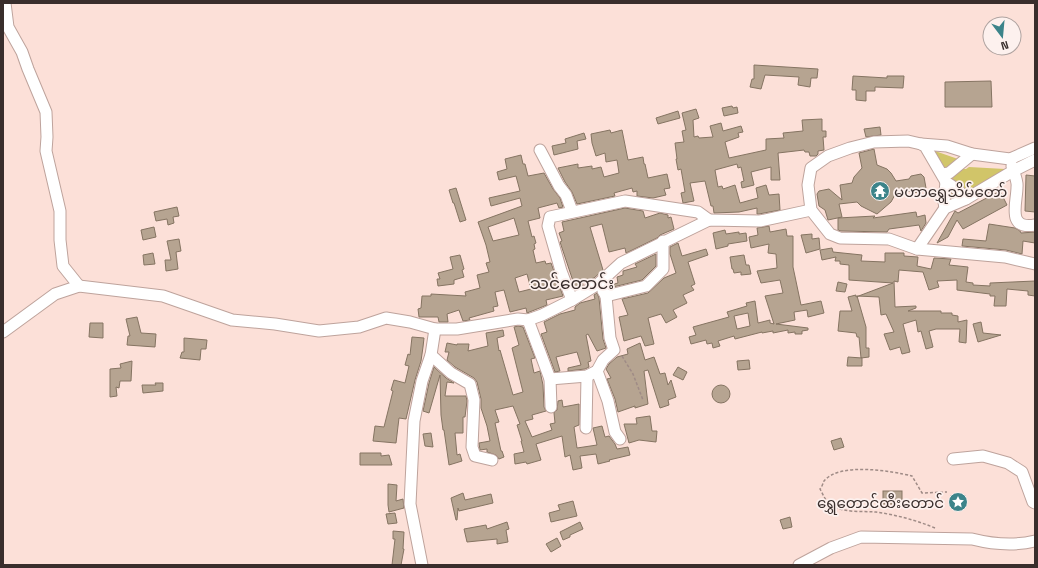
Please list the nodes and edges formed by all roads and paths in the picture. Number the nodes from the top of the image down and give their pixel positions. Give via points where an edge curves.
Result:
1 (5, 3) edge
2 (921, 144) junction
3 (1035, 148) edge
4 (540, 150) dead end
5 (972, 154) junction
6 (1010, 159) junction
7 (1035, 160) edge
8 (1013, 171) junction
9 (944, 178) junction
10 (966, 199) junction
11 (945, 208) junction
12 (811, 210) junction
13 (572, 211) junction
14 (709, 220) junction
15 (1035, 225) edge
16 (662, 241) junction
17 (917, 249) junction
18 (1035, 264) edge
19 (598, 284) junction
20 (79, 286) junction
21 (606, 296) junction
22 (572, 300) junction
23 (528, 320) junction
24 (435, 330) junction
25 (3, 332) edge
26 (614, 350) junction
27 (431, 355) junction
28 (592, 373) junction
29 (550, 379) junction
30 (643, 400) dead end
31 (551, 407) dead end
32 (586, 428) dead end
33 (620, 439) dead end
34 (953, 459) dead end
35 (492, 460) dead end
36 (947, 492) dead end
37 (1035, 503) edge
38 (947, 539) junction
39 (1035, 540) edge
40 (422, 565) edge
41 (799, 565) edge

1 - 20 street via 8,27 22,52 46,112 46,151 60,211 63,266
2 - 5 street via 947,146
2 - 9 street via 925,146
2 - 12 street via 908,141 874,142 828,156 811,168 808,184
3 - 6 street
4 - 13 street via 566,195
5 - 6 street
5 - 9 street
6 - 8 street
7 - 8 street
8 - 10 street
8 - 15 street via 1018,186 1016,218 1021,224
9 - 10 street
9 - 11 street
10 - 11 street
11 - 17 street
12 - 14 street via 760,221
12 - 17 street via 830,234 840,238 889,238
13 - 14 street via 625,201 698,212
13 - 22 street via 550,217 548,226
14 - 16 street
16 - 19 street via 621,263
16 - 21 street via 663,269 646,286
17 - 18 street via 1005,257
19 - 21 street
19 - 22 street
20 - 24 street via 163,296 232,320 319,331 359,327 386,318
20 - 25 street via 54,294
21 - 26 street via 610,338
22 - 23 street
23 - 24 street via 518,319
23 - 29 street
24 - 27 street
26 - 28 street
26 - 30 path via 622,355
27 - 35 street via 451,373 470,384 474,400 472,447 475,456
27 - 40 street via 422,381 414,428 410,504
28 - 29 street
28 - 32 street
28 - 33 street via 608,401 615,432
29 - 31 street
34 - 37 street via 983,456 1008,463 1022,472
36 - 38 path via 922,493 912,476 856,469 838,472 825,480 820,489 826,501 833,506 894,515 924,523 938,529
38 - 39 street via 1012,544
38 - 41 street via 861,537 831,548

